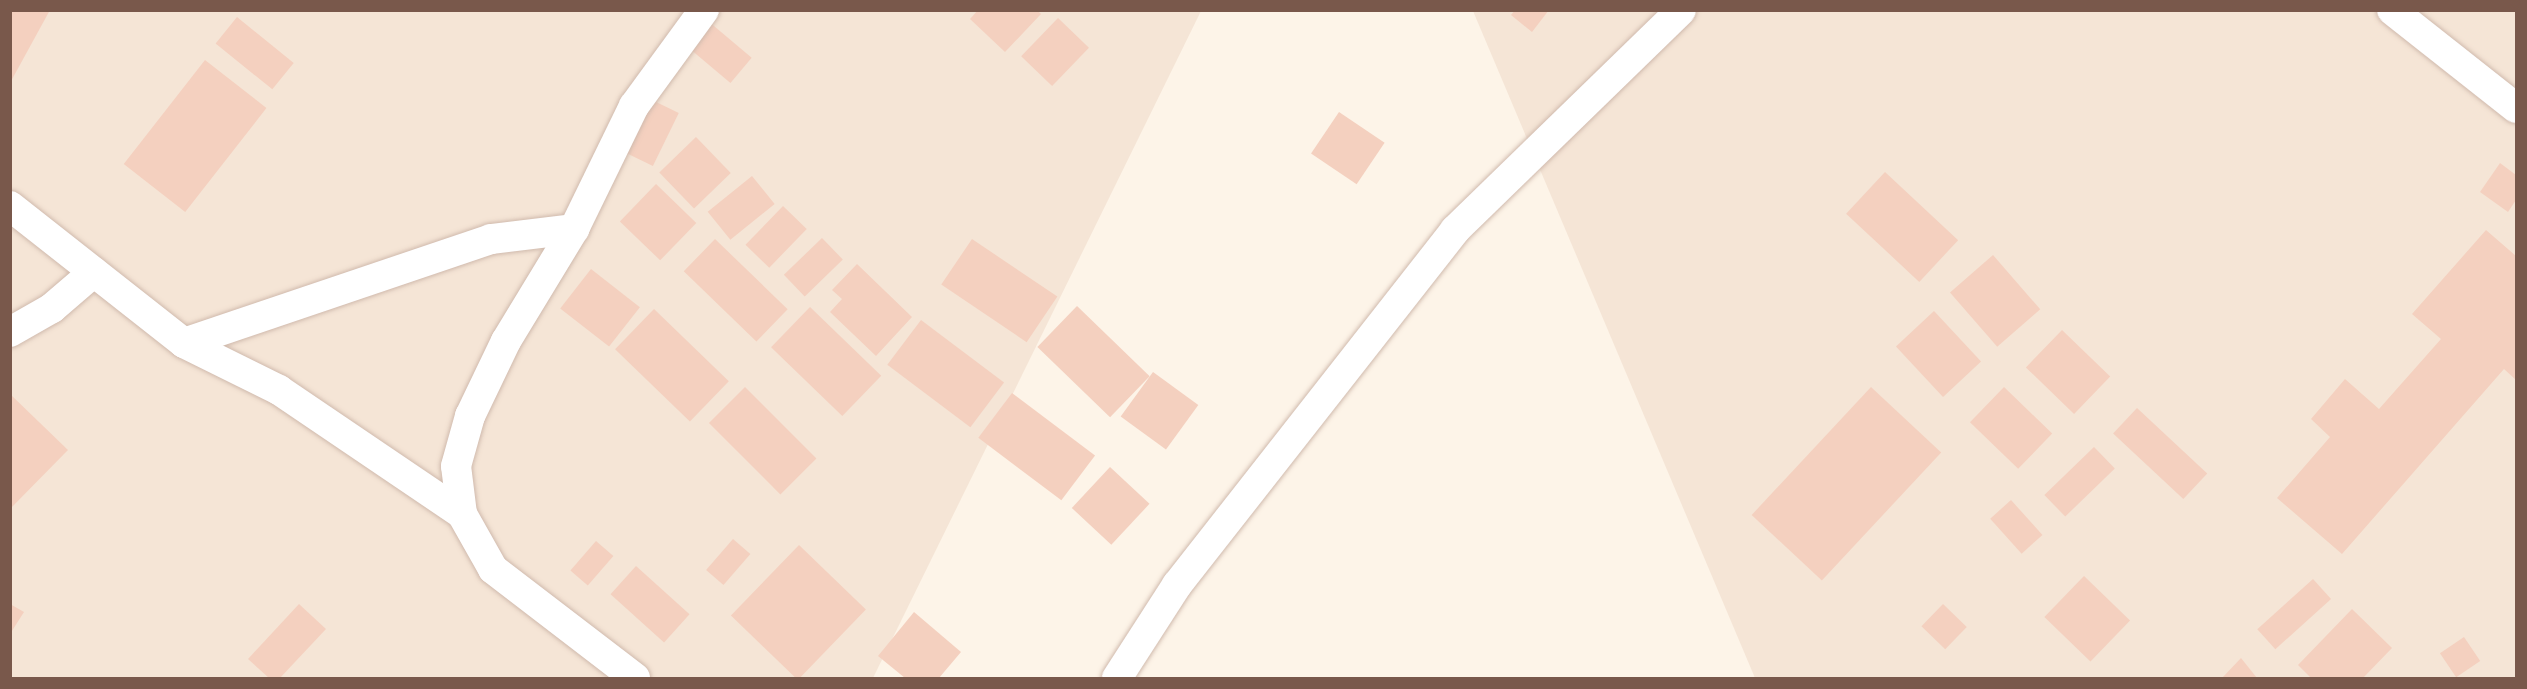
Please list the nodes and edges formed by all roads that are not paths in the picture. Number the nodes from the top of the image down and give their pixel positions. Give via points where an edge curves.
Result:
1 (704, 10) edge
2 (1680, 10) edge
3 (2392, 10) edge
4 (2517, 108) edge
5 (10, 206) edge
6 (574, 229) junction
7 (94, 272) junction
8 (10, 332) edge
9 (184, 343) junction
10 (462, 514) junction
11 (635, 678) edge
12 (1117, 678) edge

1 - 6 street via 634,106
2 - 12 street via 1597,98 1455,230 1177,585
3 - 4 street
5 - 7 street
6 - 9 street via 490,239
6 - 10 street via 506,341 470,416 456,466
7 - 8 street via 52,308
7 - 9 street
9 - 10 street via 279,390
10 - 11 street via 493,569

